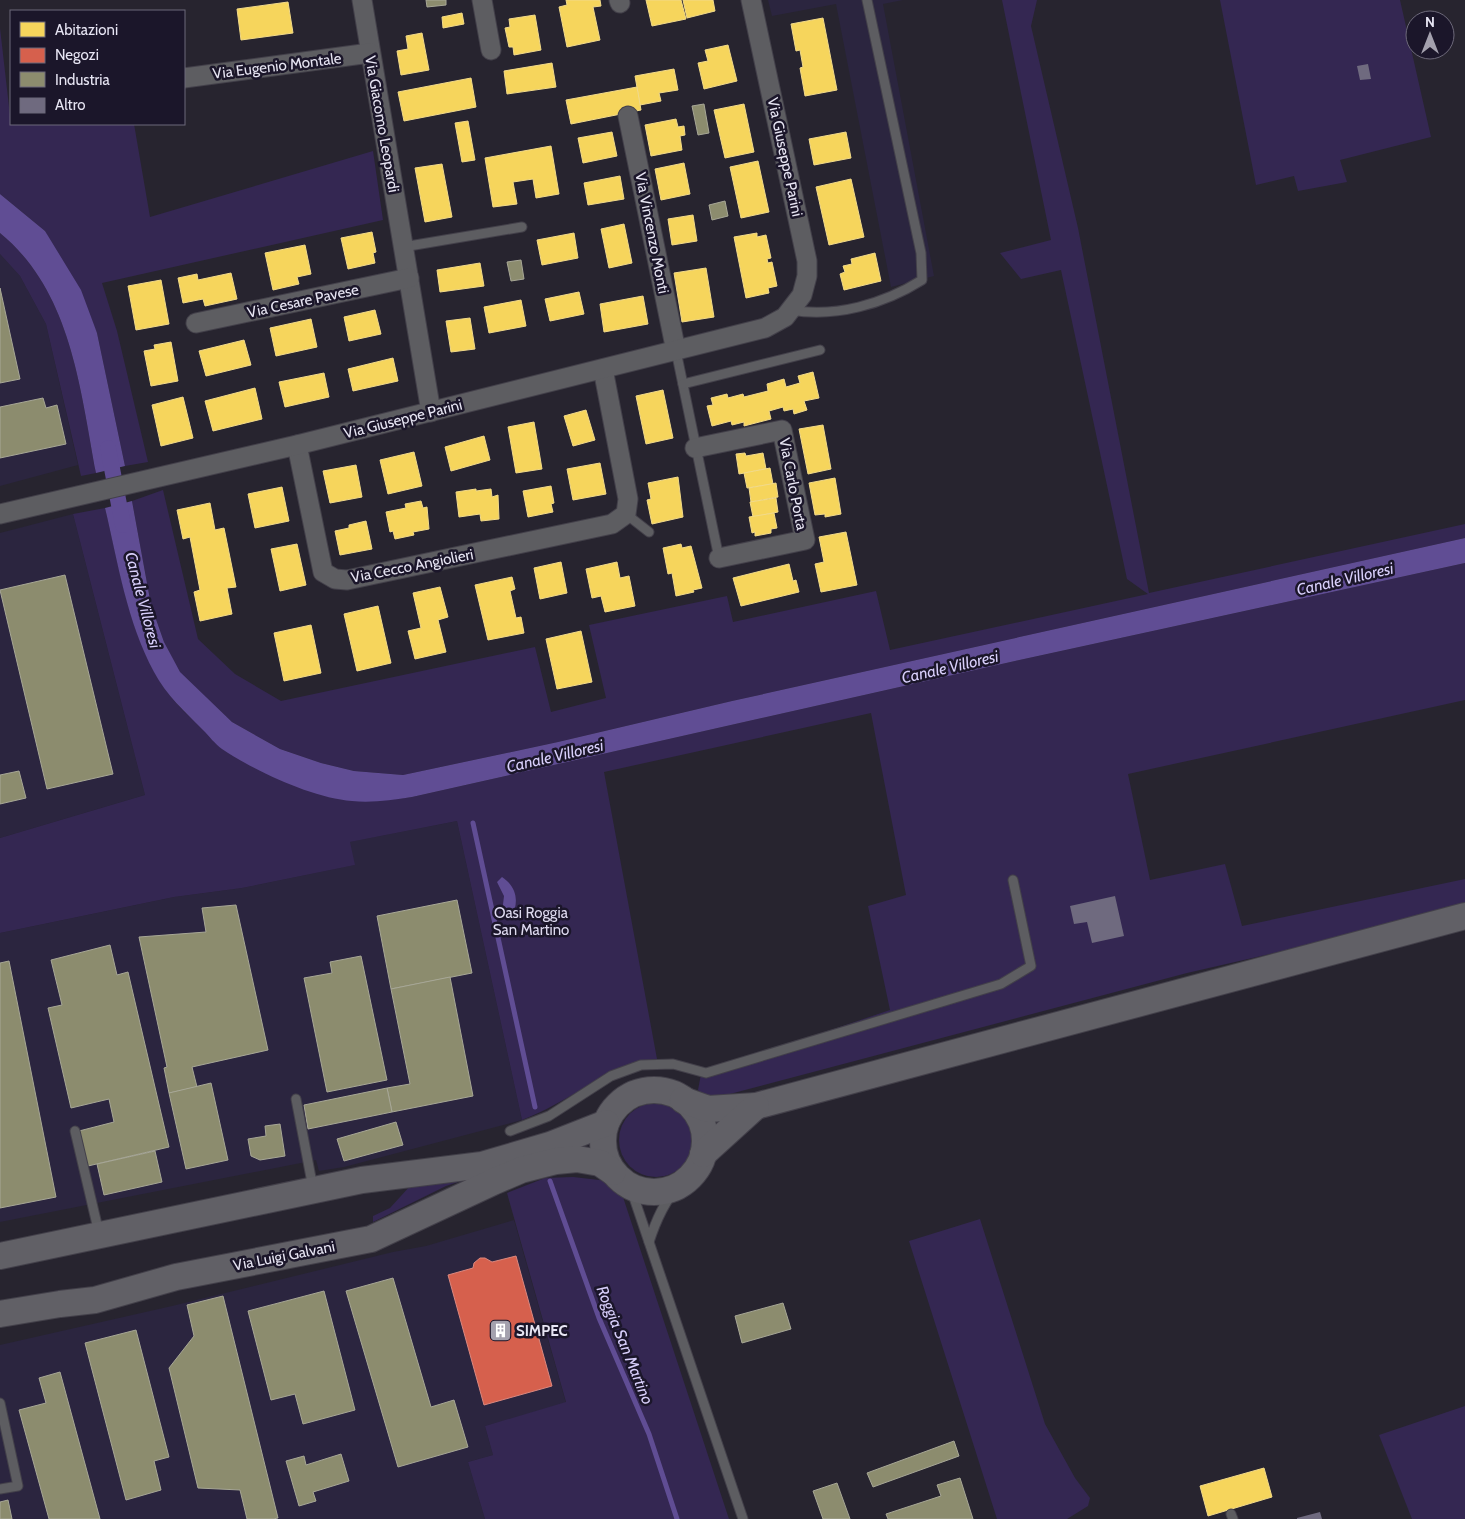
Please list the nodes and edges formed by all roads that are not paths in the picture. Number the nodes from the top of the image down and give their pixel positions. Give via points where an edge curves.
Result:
1 (362, 0) edge
2 (482, 0) edge
3 (751, 0) edge
4 (867, 0) edge
5 (491, 50) dead end
6 (370, 53) junction
7 (185, 78) edge
8 (628, 116) dead end
9 (522, 227) dead end
10 (403, 247) junction
11 (409, 278) junction
12 (791, 310) junction
13 (196, 323) dead end
14 (820, 350) dead end
15 (676, 351) junction
16 (603, 369) junction
17 (683, 384) junction
18 (431, 412) junction
19 (297, 445) junction
20 (695, 448) junction
21 (0, 514) edge
22 (626, 514) junction
23 (649, 532) dead end
24 (719, 558) joint
25 (1012, 880) dead end
26 (1465, 916) edge
27 (296, 1099) dead end
28 (684, 1100) junction
29 (756, 1106) junction
30 (606, 1123) junction
31 (75, 1131) dead end
32 (510, 1131) dead end
33 (553, 1153) junction
34 (704, 1154) junction
35 (622, 1179) junction
36 (679, 1185) junction
37 (314, 1191) junction
38 (100, 1236) junction
39 (649, 1242) junction
40 (0, 1256) edge
41 (0, 1314) edge
42 (0, 1403) edge
43 (0, 1490) edge
44 (743, 1519) edge

1 - 6 street, Via Giacomo Leopardi
2 - 5 street
3 - 12 street, Via Giuseppe Parini via 807,261 802,295
4 - 12 lane via 921,253 922,280 890,298 840,310 813,314
6 - 7 street, Via Eugenio Montale
6 - 10 street, Via Giacomo Leopardi
8 - 15 street, Via Vincenzo Monti
9 - 10 lane
10 - 11 street, Via Giacomo Leopardi
11 - 13 street, Via Cesare Pavese
11 - 18 street, Via Giacomo Leopardi
12 - 15 street, Via Giuseppe Parini via 765,328
14 - 17 lane
15 - 16 street, Via Giuseppe Parini
15 - 17 lane
16 - 18 street, Via Giuseppe Parini
16 - 22 street via 628,499
17 - 20 lane
18 - 19 street, Via Giuseppe Parini
19 - 21 street, Via Giuseppe Parini
19 - 22 street, Via Cecco Angiolieri via 322,572 335,579 347,580 612,524
20 - 24 lane
20 - 24 street, Via Carlo Porta via 782,430 804,540
22 - 23 lane
25 - 32 lane via 1031,966 1001,984 706,1073 673,1064 641,1065 612,1076 549,1116
26 - 29 main road
27 - 37 lane
28 - 29 main road via 708,1109
28 - 30 main road via 658,1090 639,1092 616,1107
28 - 34 main road via 702,1124
29 - 34 main road
30 - 33 main road
30 - 35 main road via 604,1148
31 - 38 lane
33 - 35 main road via 600,1162
33 - 37 main road via 362,1180
33 - 41 main road, Via Luigi Galvani via 371,1239 176,1277 95,1300
34 - 36 main road via 695,1172
35 - 36 main road via 646,1192 663,1191
35 - 39 lane
36 - 39 lane via 656,1219
37 - 38 main road
38 - 40 main road
39 - 44 lane
42 - 43 lane via 18,1486

